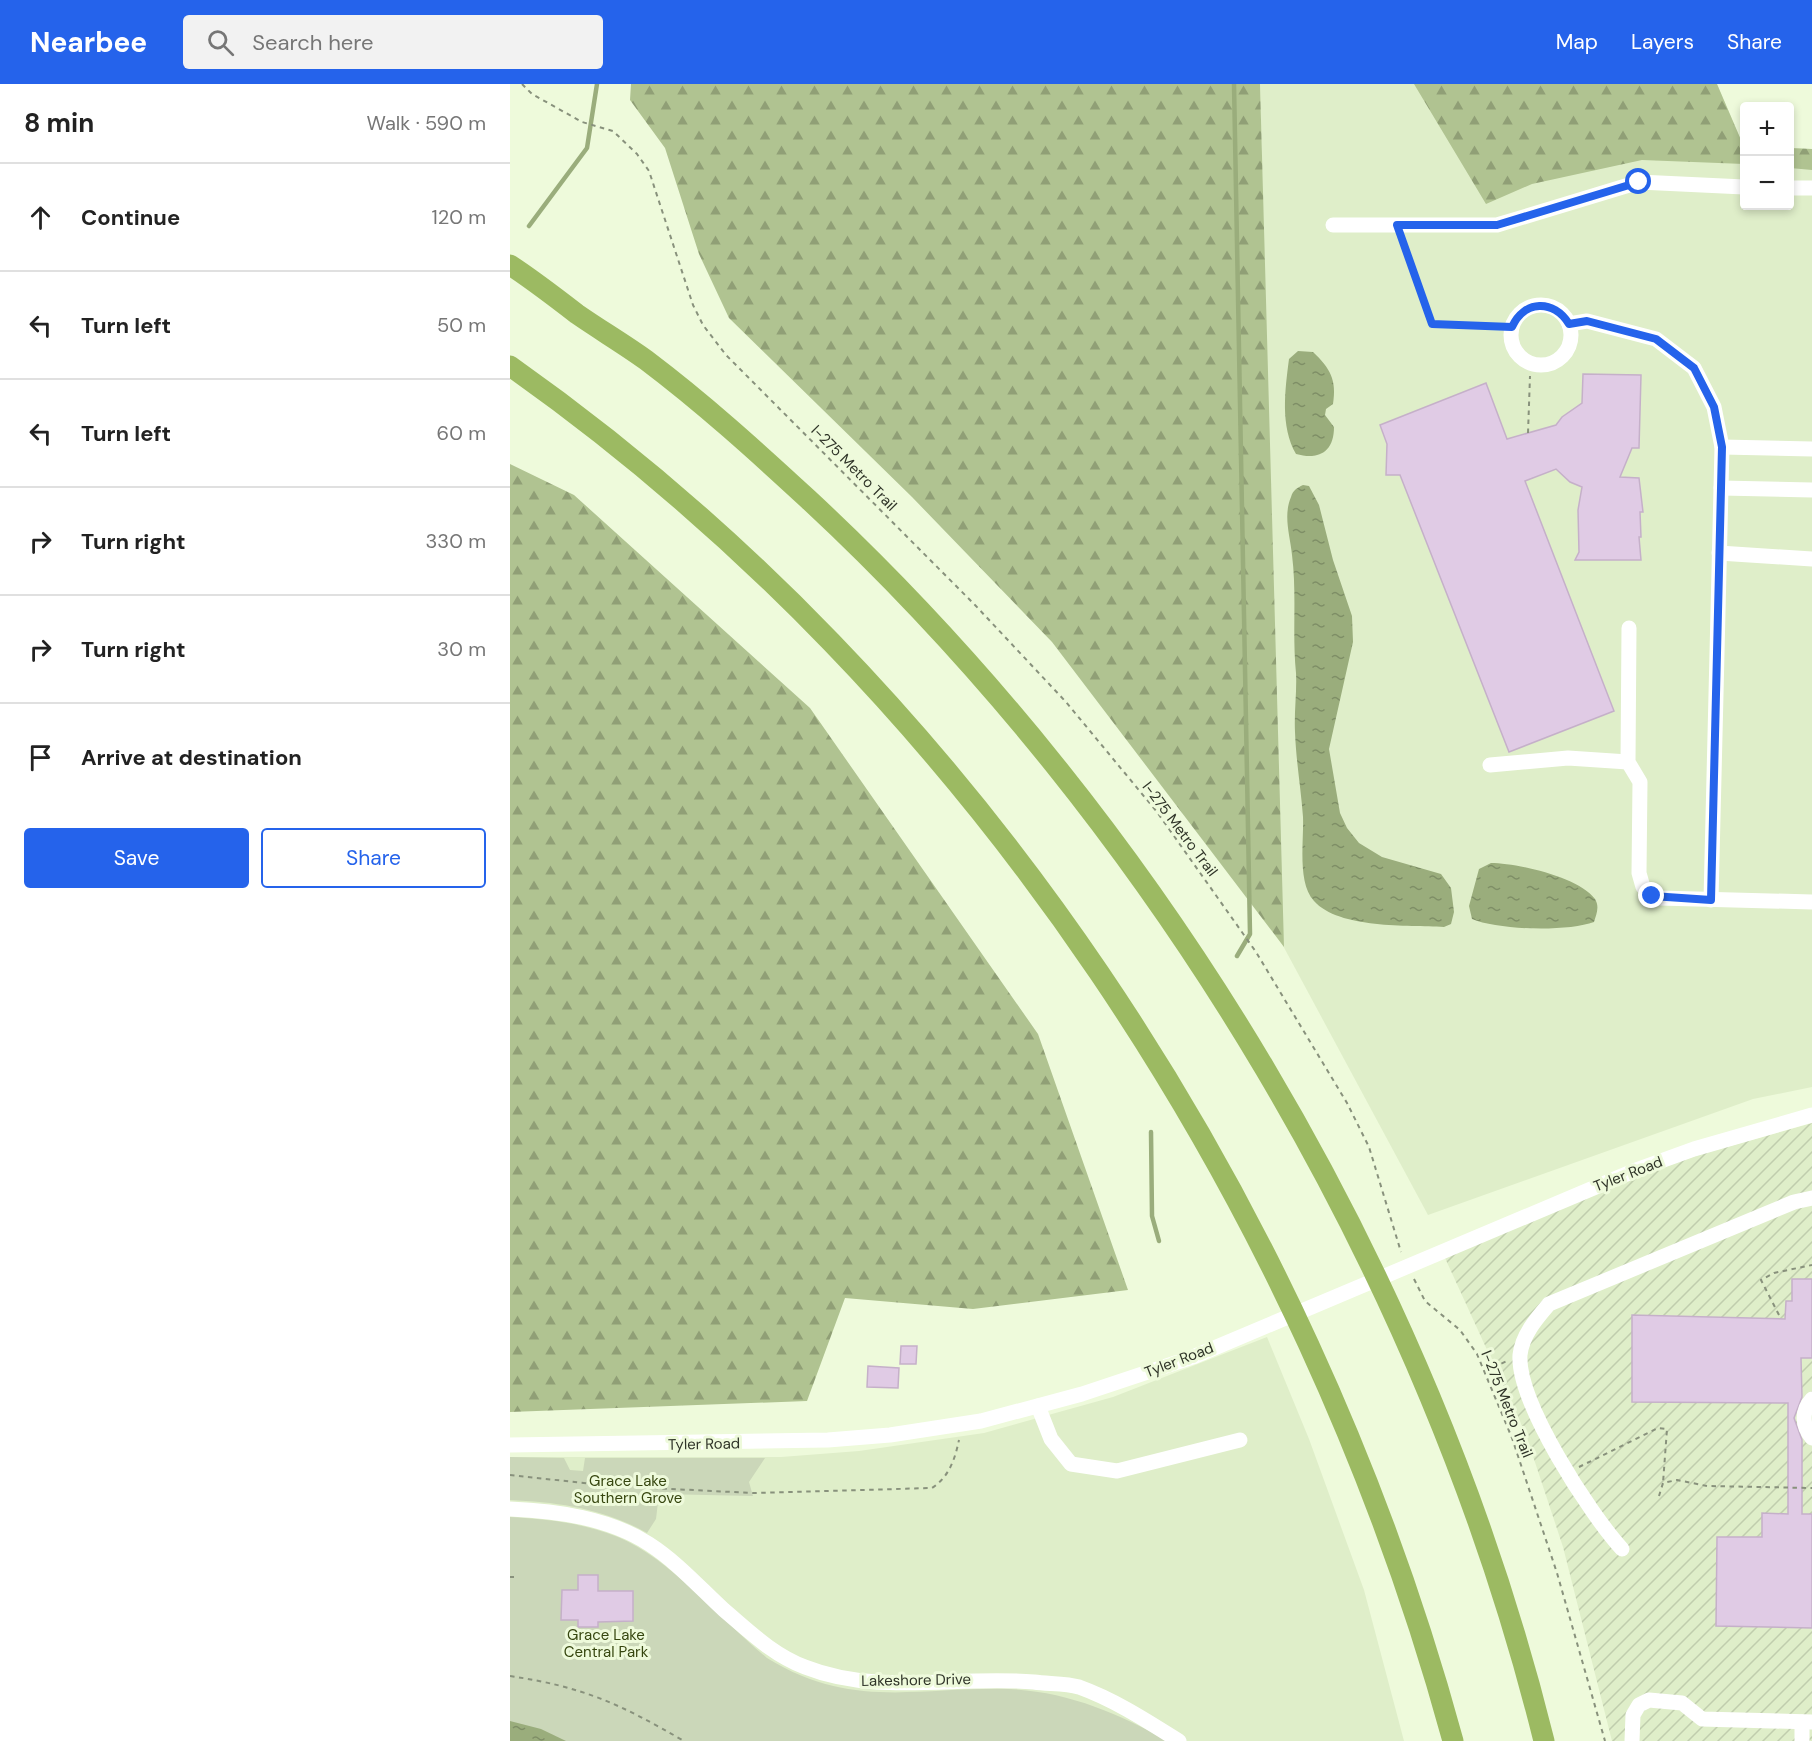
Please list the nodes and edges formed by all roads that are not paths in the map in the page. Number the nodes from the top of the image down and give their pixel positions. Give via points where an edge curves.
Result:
1 (1740, 187) edge
2 (1794, 188) edge
3 (1812, 188) edge
4 (1333, 225) dead end
5 (510, 265) edge
6 (1569, 324) junction
7 (510, 366) edge
8 (1722, 447) junction
9 (1812, 449) edge
10 (1721, 488) junction
11 (1812, 490) edge
12 (1719, 553) junction
13 (1812, 559) edge
14 (1629, 628) dead end
15 (1628, 762) junction
16 (1490, 765) dead end
17 (1711, 900) junction
18 (1812, 902) edge
19 (1812, 1115) edge
20 (1812, 1198) edge
21 (1812, 1399) edge
22 (1038, 1406) junction
23 (1812, 1438) edge
24 (1240, 1440) dead end
25 (510, 1445) edge
26 (510, 1509) edge
27 (1622, 1549) dead end
28 (1807, 1722) edge
29 (1179, 1741) edge
30 (1453, 1741) edge
31 (1544, 1741) edge
32 (1632, 1741) edge
33 (1802, 1741) edge

1 - 4 street via 1639,182 1497,225 1398,231
2 - 3 street
5 - 31 highway via 646,360 839,528 1005,704 1093,814 1166,915 1301,1132 1402,1336 1483,1538 1521,1654
6 - 6 street via 1567,350 1555,362 1538,365 1516,352 1505,326 1539,305 1557,310
6 - 8 street via 1587,321 1656,339 1694,368 1714,407
7 - 30 highway via 709,527 827,640 958,786 1102,976 1141,1033 1220,1166 1345,1424 1397,1558
8 - 9 street
8 - 10 street
10 - 11 street
10 - 12 street
12 - 13 street
12 - 17 street
14 - 15 street
15 - 16 street via 1568,759
15 - 17 street via 1640,782 1642,887 1659,898
17 - 18 street
19 - 22 street, Tyler Road via 1734,1136 1636,1170 1193,1356
20 - 27 street via 1794,1202 1549,1304 1532,1324 1520,1354 1523,1383 1566,1473
21 - 23 street via 1804,1417
22 - 24 street via 1051,1440 1071,1464 1117,1471
22 - 25 street, Tyler Road via 963,1424 828,1440
26 - 29 street, Lakeshore Drive via 576,1517 631,1534 662,1553 761,1642 783,1657 834,1677 864,1683 1000,1679 1077,1686 1135,1713
28 - 32 street via 1702,1719 1682,1703 1649,1700 1639,1705 1633,1715
28 - 33 street

